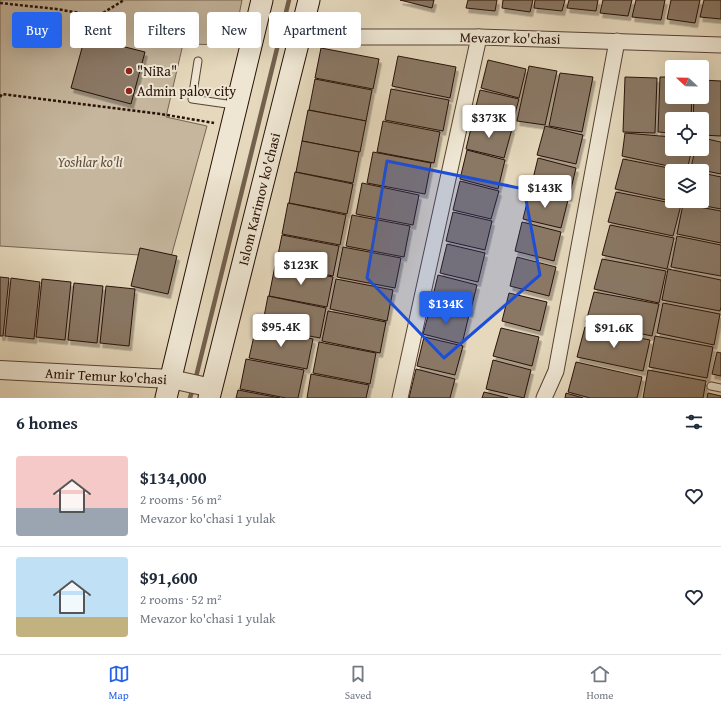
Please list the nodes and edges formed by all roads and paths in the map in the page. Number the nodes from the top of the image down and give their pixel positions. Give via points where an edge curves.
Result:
1 (124, 0) edge
2 (262, 0) edge
3 (309, 0) edge
4 (0, 3) edge
5 (306, 12) edge
6 (361, 37) edge
7 (479, 37) junction
8 (617, 41) junction
9 (721, 45) edge
10 (297, 48) edge
11 (198, 61) dead end
12 (0, 97) edge
13 (236, 106) junction
14 (219, 123) dead end
15 (0, 370) edge
16 (711, 386) dead end
17 (721, 388) edge
18 (168, 389) edge
19 (210, 393) edge
20 (400, 398) edge
21 (544, 398) edge

1 - 4 path via 98,16
2 - 13 main road
3 - 5 main road, Islom Karimov ko'chasi
6 - 7 street, Mevazor ko'chasi
7 - 8 street, Mevazor ko'chasi
7 - 20 street
8 - 9 street, Mevazor ko'chasi
8 - 21 street via 556,371
10 - 19 main road, Islom Karimov ko'chasi
11 - 13 lane via 192,99
12 - 14 path via 2,94
13 - 18 main road
15 - 18 street, Amir Temur ko'chasi
16 - 17 lane
18 - 19 street, Amir Temur ko'chasi

